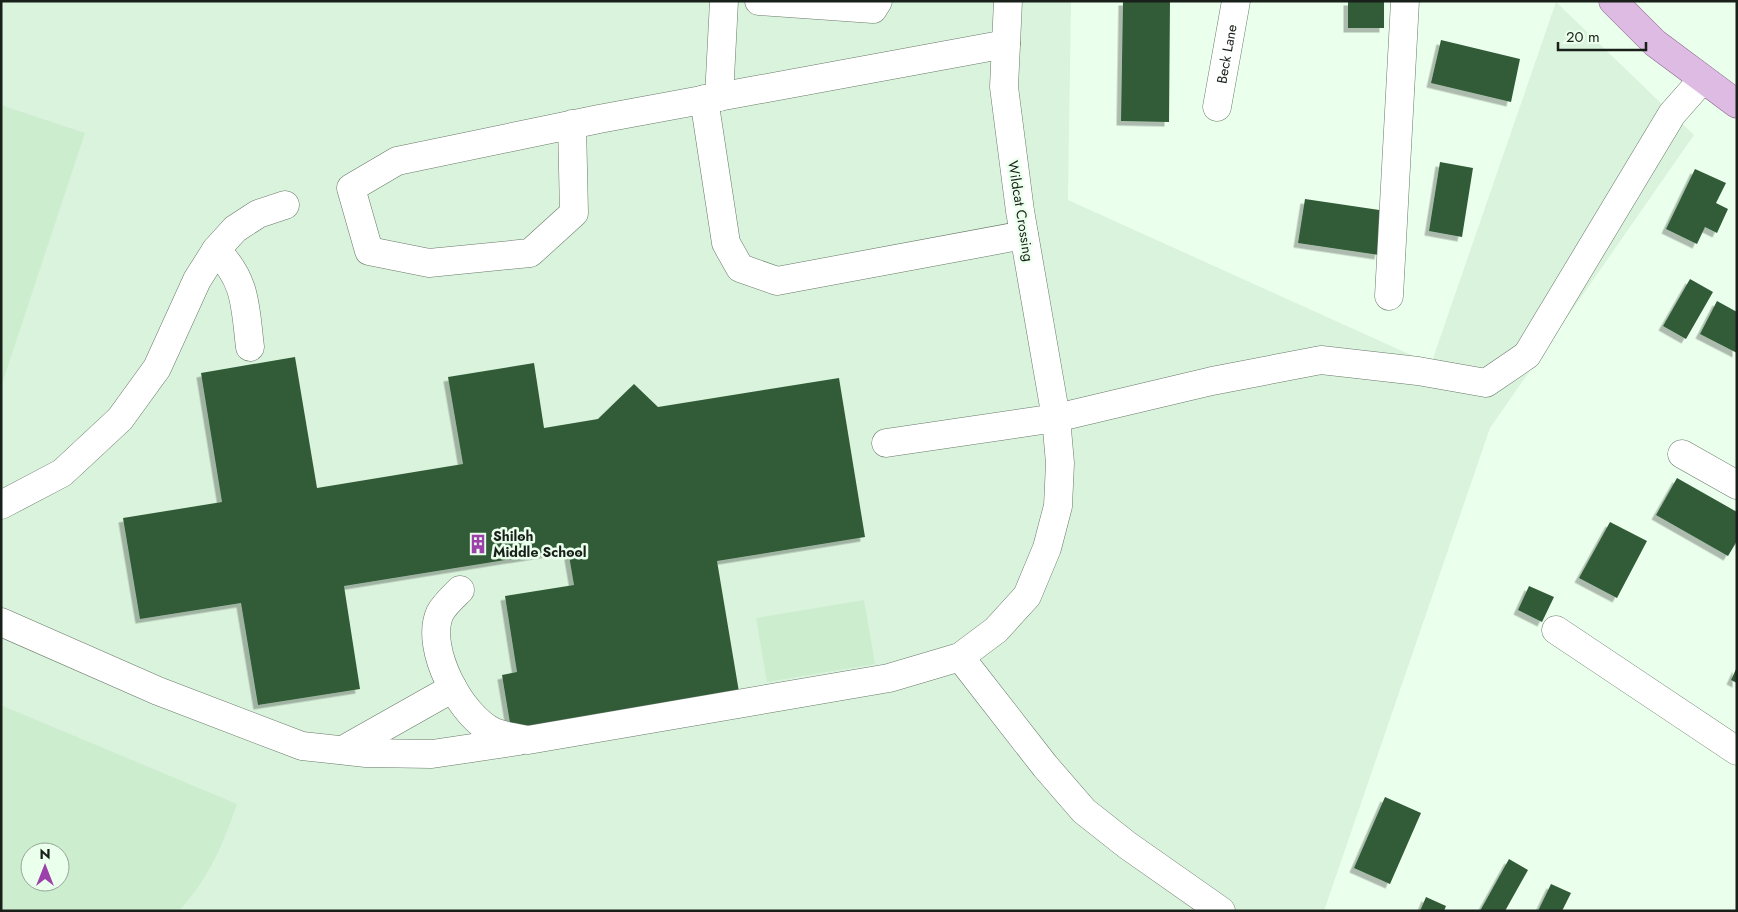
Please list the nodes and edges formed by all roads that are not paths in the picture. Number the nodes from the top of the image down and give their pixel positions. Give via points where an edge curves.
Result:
1 (724, 1) edge
2 (759, 1) edge
3 (878, 1) edge
4 (1008, 1) edge
5 (1236, 1) edge
6 (1405, 1) edge
7 (1613, 1) edge
8 (1006, 44) junction
9 (1702, 80) junction
10 (712, 98) junction
11 (1737, 104) edge
12 (1217, 107) dead end
13 (572, 124) junction
14 (284, 205) dead end
15 (1024, 235) junction
16 (216, 250) junction
17 (1389, 296) dead end
18 (250, 347) dead end
19 (1056, 418) junction
20 (886, 443) dead end
21 (1682, 454) dead end
22 (1737, 485) edge
23 (1, 505) edge
24 (460, 590) dead end
25 (1, 622) edge
26 (1556, 630) dead end
27 (960, 657) junction
28 (453, 688) junction
29 (528, 740) junction
30 (343, 750) junction
31 (1737, 751) edge
32 (1221, 911) edge

1 - 10 street
2 - 3 street via 873,9
4 - 8 street, Wildcat Crossing
5 - 12 street, Beck Lane
6 - 17 street
7 - 9 main road via 1654,43
8 - 10 street
8 - 15 street, Wildcat Crossing via 1004,87
9 - 11 main road
9 - 19 street via 1672,114 1527,355 1486,382 1321,360 1212,381
10 - 13 street
10 - 15 street via 726,242 740,268 777,281
13 - 13 street via 398,160 351,188 369,251 429,263 530,253 574,213
14 - 16 street via 258,214 235,229
15 - 19 street, Wildcat Crossing
16 - 18 street via 231,265 242,288
16 - 23 street via 197,280 157,368 120,419 62,473
19 - 20 street
19 - 27 street, Wildcat Crossing via 1060,463 1058,506 1047,548 1026,596 996,630
21 - 22 street
24 - 28 street via 440,613 436,638 444,674
25 - 30 street via 158,692 302,746
26 - 31 street
27 - 29 street via 889,678
27 - 32 street via 1084,811
28 - 29 street via 465,708 493,732
28 - 30 street
29 - 30 street via 432,754

